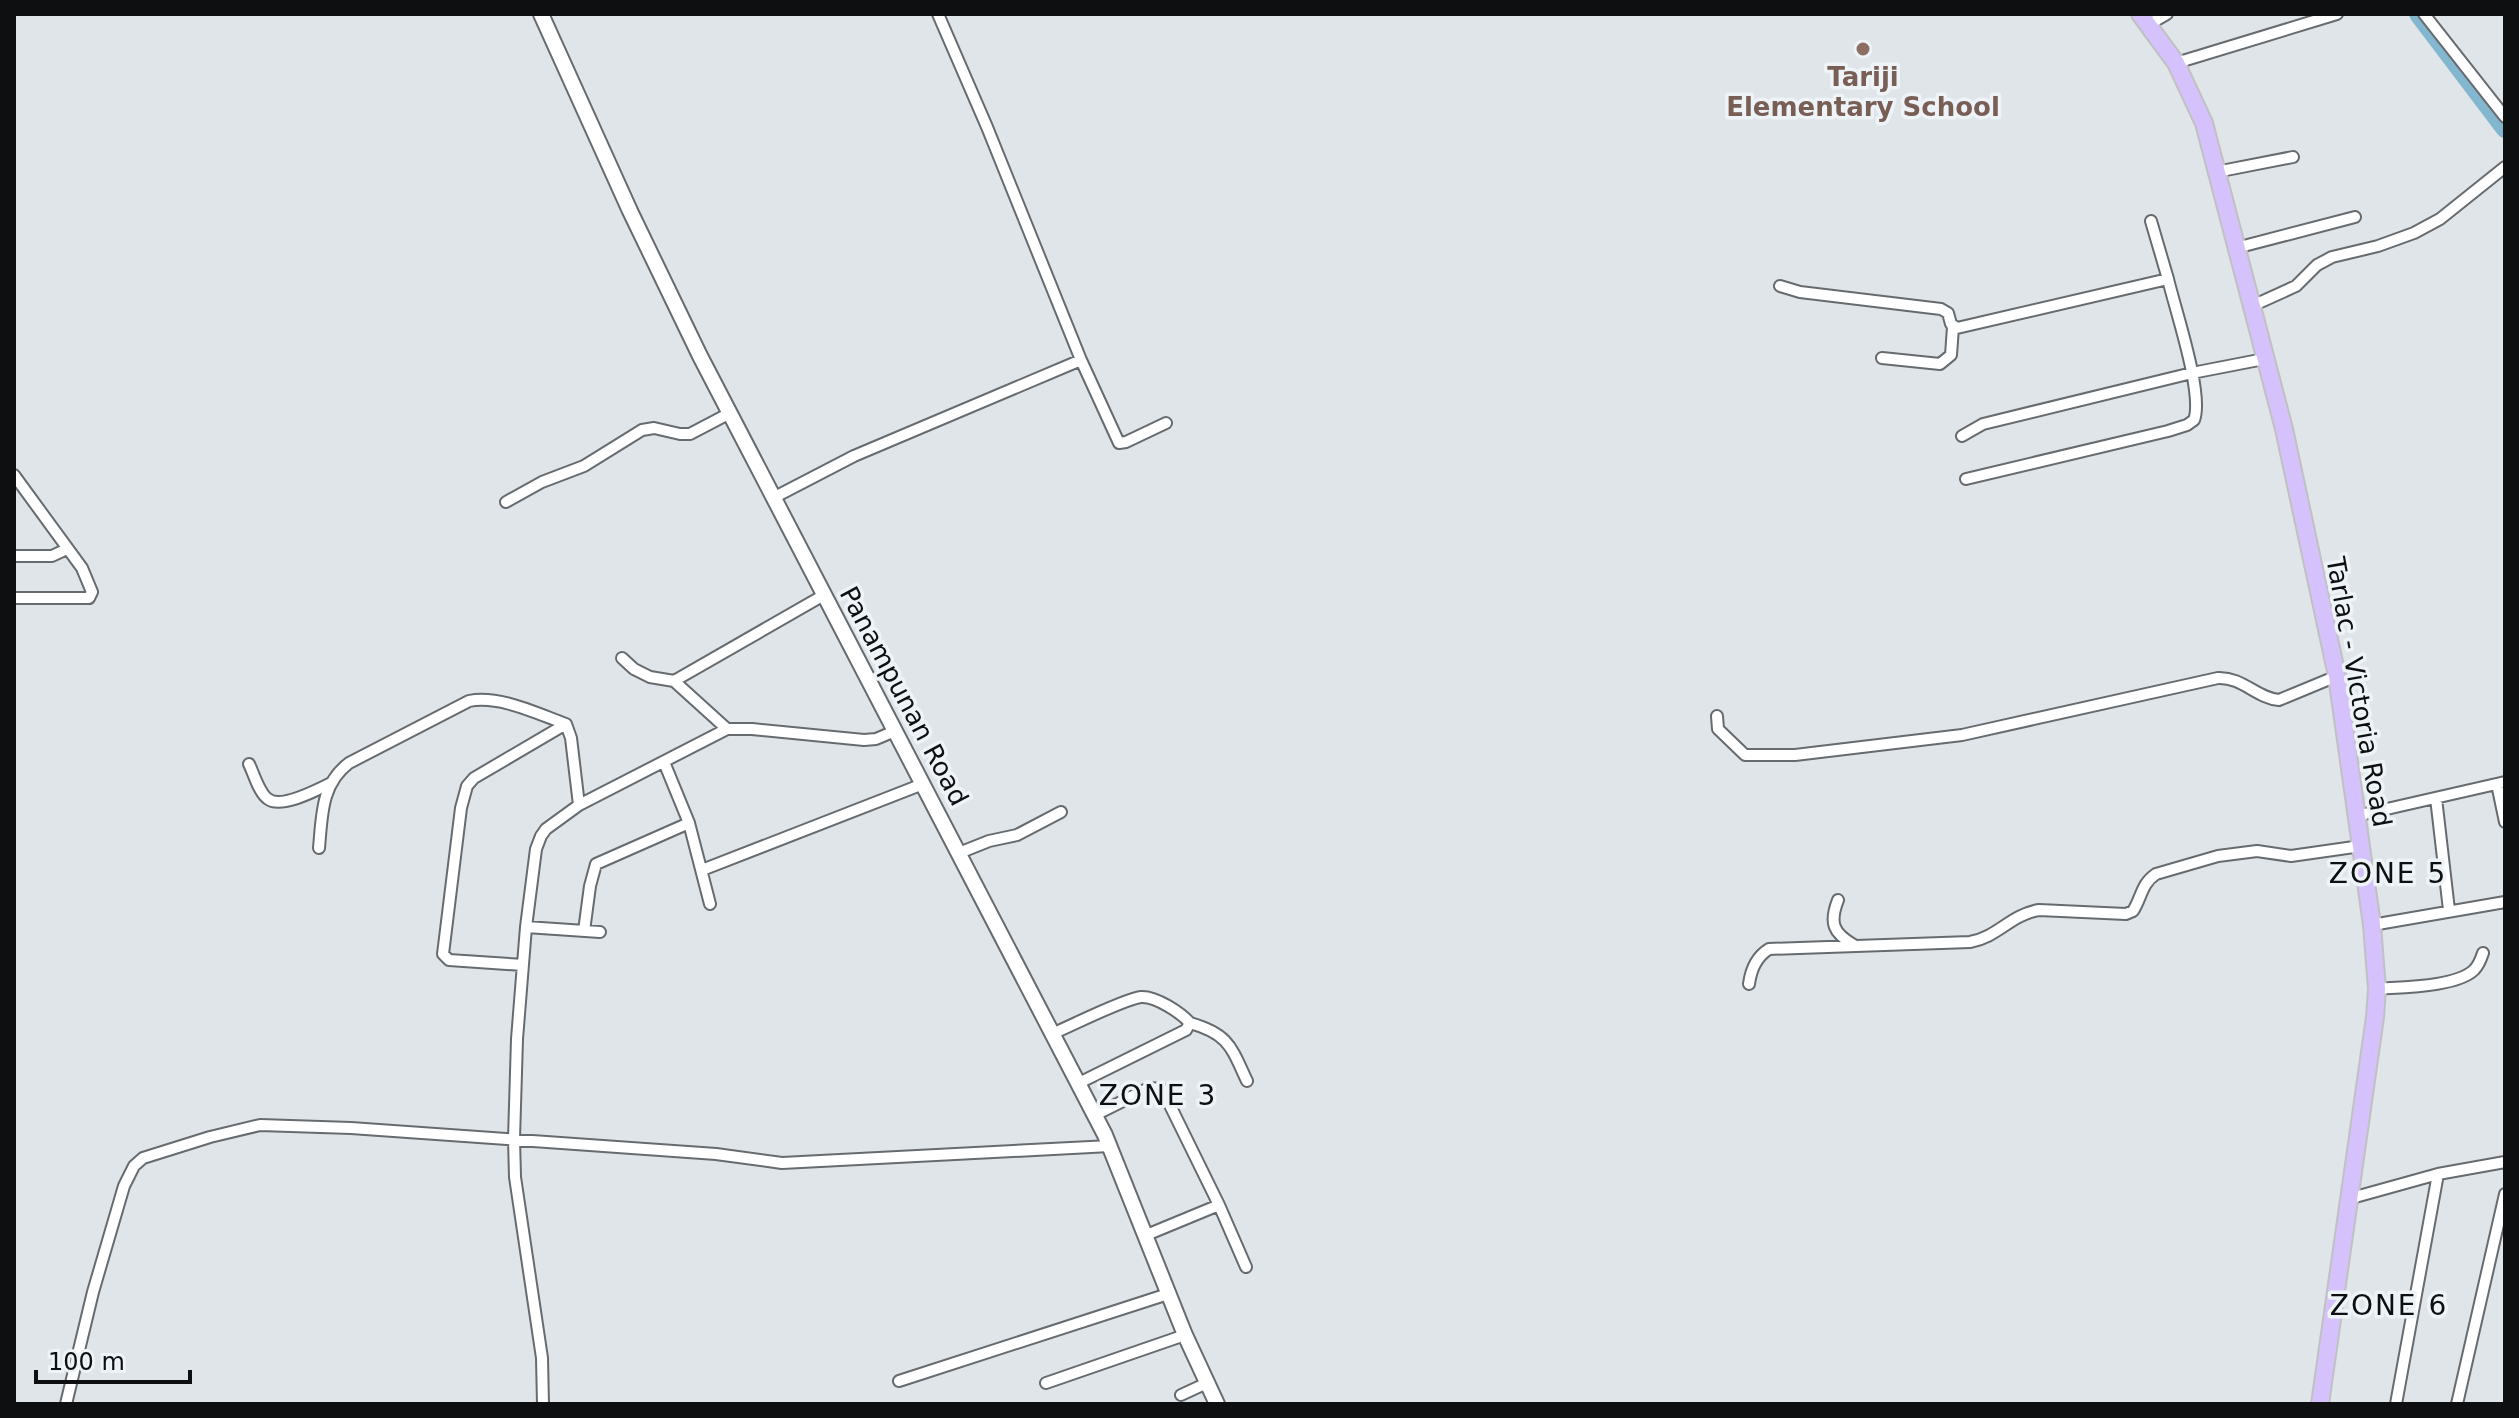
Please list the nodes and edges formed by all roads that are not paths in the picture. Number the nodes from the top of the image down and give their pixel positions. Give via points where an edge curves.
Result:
1 (541, 14) edge
2 (938, 14) edge
3 (2167, 14) edge
4 (2337, 14) edge
5 (2424, 14) edge
6 (2144, 19) edge
7 (2176, 63) junction
8 (2505, 117) edge
9 (2293, 157) dead end
10 (2505, 167) edge
11 (2216, 172) junction
12 (2355, 217) dead end
13 (2151, 221) dead end
14 (2236, 248) junction
15 (2168, 279) junction
16 (1780, 286) dead end
17 (2252, 306) junction
18 (1953, 327) junction
19 (1882, 358) dead end
20 (2264, 359) junction
21 (1081, 360) junction
22 (2192, 373) junction
23 (730, 413) junction
24 (1166, 423) dead end
25 (1962, 436) dead end
26 (14, 475) edge
27 (1966, 479) dead end
28 (773, 498) junction
29 (506, 502) dead end
30 (14, 545) edge
31 (67, 549) junction
32 (18, 556) edge
33 (824, 595) junction
34 (14, 598) edge
35 (622, 658) dead end
36 (2337, 676) junction
37 (674, 681) junction
38 (1717, 716) dead end
39 (566, 724) junction
40 (727, 729) junction
41 (895, 731) junction
42 (664, 762) junction
43 (249, 764) dead end
44 (331, 783) junction
45 (2501, 783) edge
46 (923, 784) junction
47 (2436, 798) junction
48 (579, 805) junction
49 (1061, 812) dead end
50 (2356, 816) junction
51 (2505, 822) edge
52 (689, 823) junction
53 (2361, 846) junction
54 (319, 848) dead end
55 (959, 853) junction
56 (702, 870) junction
57 (1838, 900) dead end
58 (2505, 902) edge
59 (710, 904) dead end
60 (2449, 910) junction
61 (2372, 925) junction
62 (526, 927) junction
63 (584, 931) junction
64 (600, 932) dead end
65 (1856, 946) junction
66 (2483, 953) dead end
67 (523, 965) junction
68 (1749, 984) dead end
69 (2377, 989) junction
70 (1190, 1023) junction
71 (1054, 1033) junction
72 (1247, 1081) dead end
73 (1079, 1083) junction
74 (1095, 1115) junction
75 (514, 1139) junction
76 (1110, 1146) junction
77 (2505, 1162) edge
78 (2438, 1174) junction
79 (2505, 1194) edge
80 (2348, 1199) junction
81 (1219, 1205) junction
82 (1144, 1236) junction
83 (1246, 1267) dead end
84 (1168, 1294) junction
85 (1185, 1335) junction
86 (899, 1381) dead end
87 (1046, 1383) dead end
88 (1207, 1383) junction
89 (1181, 1395) dead end
90 (66, 1404) edge
91 (543, 1404) edge
92 (1217, 1404) edge
93 (2320, 1404) edge
94 (2396, 1404) edge
95 (2457, 1404) edge

1 - 23 street, Panampunan Road
2 - 21 street
3 - 6 street
4 - 7 street
5 - 8 street
6 - 7 main road, Tarlac - Victoria Road
7 - 11 main road, Tarlac - Victoria Road via 2204,123
9 - 11 street
10 - 17 street via 2440,219 2378,246 2332,257 2296,286
11 - 14 main road, Tarlac - Victoria Road
12 - 14 street
13 - 15 street
14 - 17 main road, Tarlac - Victoria Road
15 - 18 street
15 - 22 street
16 - 18 street via 1941,309
17 - 20 main road, Tarlac - Victoria Road
18 - 19 street via 1951,355 1940,364
20 - 22 street
20 - 36 main road, Tarlac - Victoria Road
21 - 24 street via 1119,443
21 - 28 street via 854,456
22 - 25 street via 1983,424
22 - 27 street via 2196,414 2187,425
23 - 28 street, Panampunan Road
23 - 29 street via 690,434 642,430 584,466
26 - 31 street
28 - 33 street, Panampunan Road
30 - 32 street
31 - 32 street via 52,556
31 - 34 street via 89,581 89,598
33 - 37 street
33 - 41 street, Panampunan Road
35 - 37 street via 650,677
36 - 38 street via 2279,700 2230,677 2218,678 1962,735 1795,755 1745,755 1718,729
36 - 50 main road, Tarlac - Victoria Road
37 - 40 street
39 - 44 street via 493,700 469,701 349,763
39 - 48 street
39 - 67 street via 474,778 461,808 443,954 449,960
40 - 41 street via 864,740
40 - 42 street
41 - 46 street, Panampunan Road
42 - 48 street
42 - 52 street
43 - 44 street via 272,802
44 - 54 street
45 - 47 street
45 - 51 street
46 - 55 street, Panampunan Road
46 - 56 street
47 - 50 street
47 - 60 street
48 - 62 street via 541,836
49 - 55 street via 1017,835
50 - 53 main road, Tarlac - Victoria Road
52 - 56 street
52 - 63 street via 596,864
53 - 61 main road, Tarlac - Victoria Road
53 - 65 street via 2291,856 2257,851 2218,856 2156,874 2126,914 2039,910 2012,918 1982,940
55 - 71 street, Panampunan Road
56 - 59 street
57 - 65 street via 1834,928
58 - 60 street
60 - 61 street
61 - 69 main road, Tarlac - Victoria Road
62 - 63 street
62 - 67 street
63 - 64 street
65 - 68 street via 1769,949 1760,954
66 - 69 street via 2472,973 2453,980
67 - 75 street
69 - 80 main road, Tarlac - Victoria Road
70 - 71 street via 1145,997
70 - 72 street via 1230,1044
70 - 73 street via 1186,1030
71 - 73 street, Panampunan Road
73 - 74 street, Panampunan Road
74 - 76 street, Panampunan Road
74 - 81 street via 1149,1088 1162,1089
75 - 76 street via 782,1163
75 - 90 street via 260,1125 143,1158 124,1186
75 - 91 street via 542,1358
76 - 82 street, Panampunan Road
77 - 78 street
78 - 80 street
78 - 94 street
79 - 95 street
80 - 93 main road, Tarlac - Victoria Road
81 - 82 street
81 - 83 street
82 - 84 street, Panampunan Road
84 - 85 street, Panampunan Road
84 - 86 street
85 - 87 street
85 - 88 street, Panampunan Road
88 - 89 street
88 - 92 street, Panampunan Road

